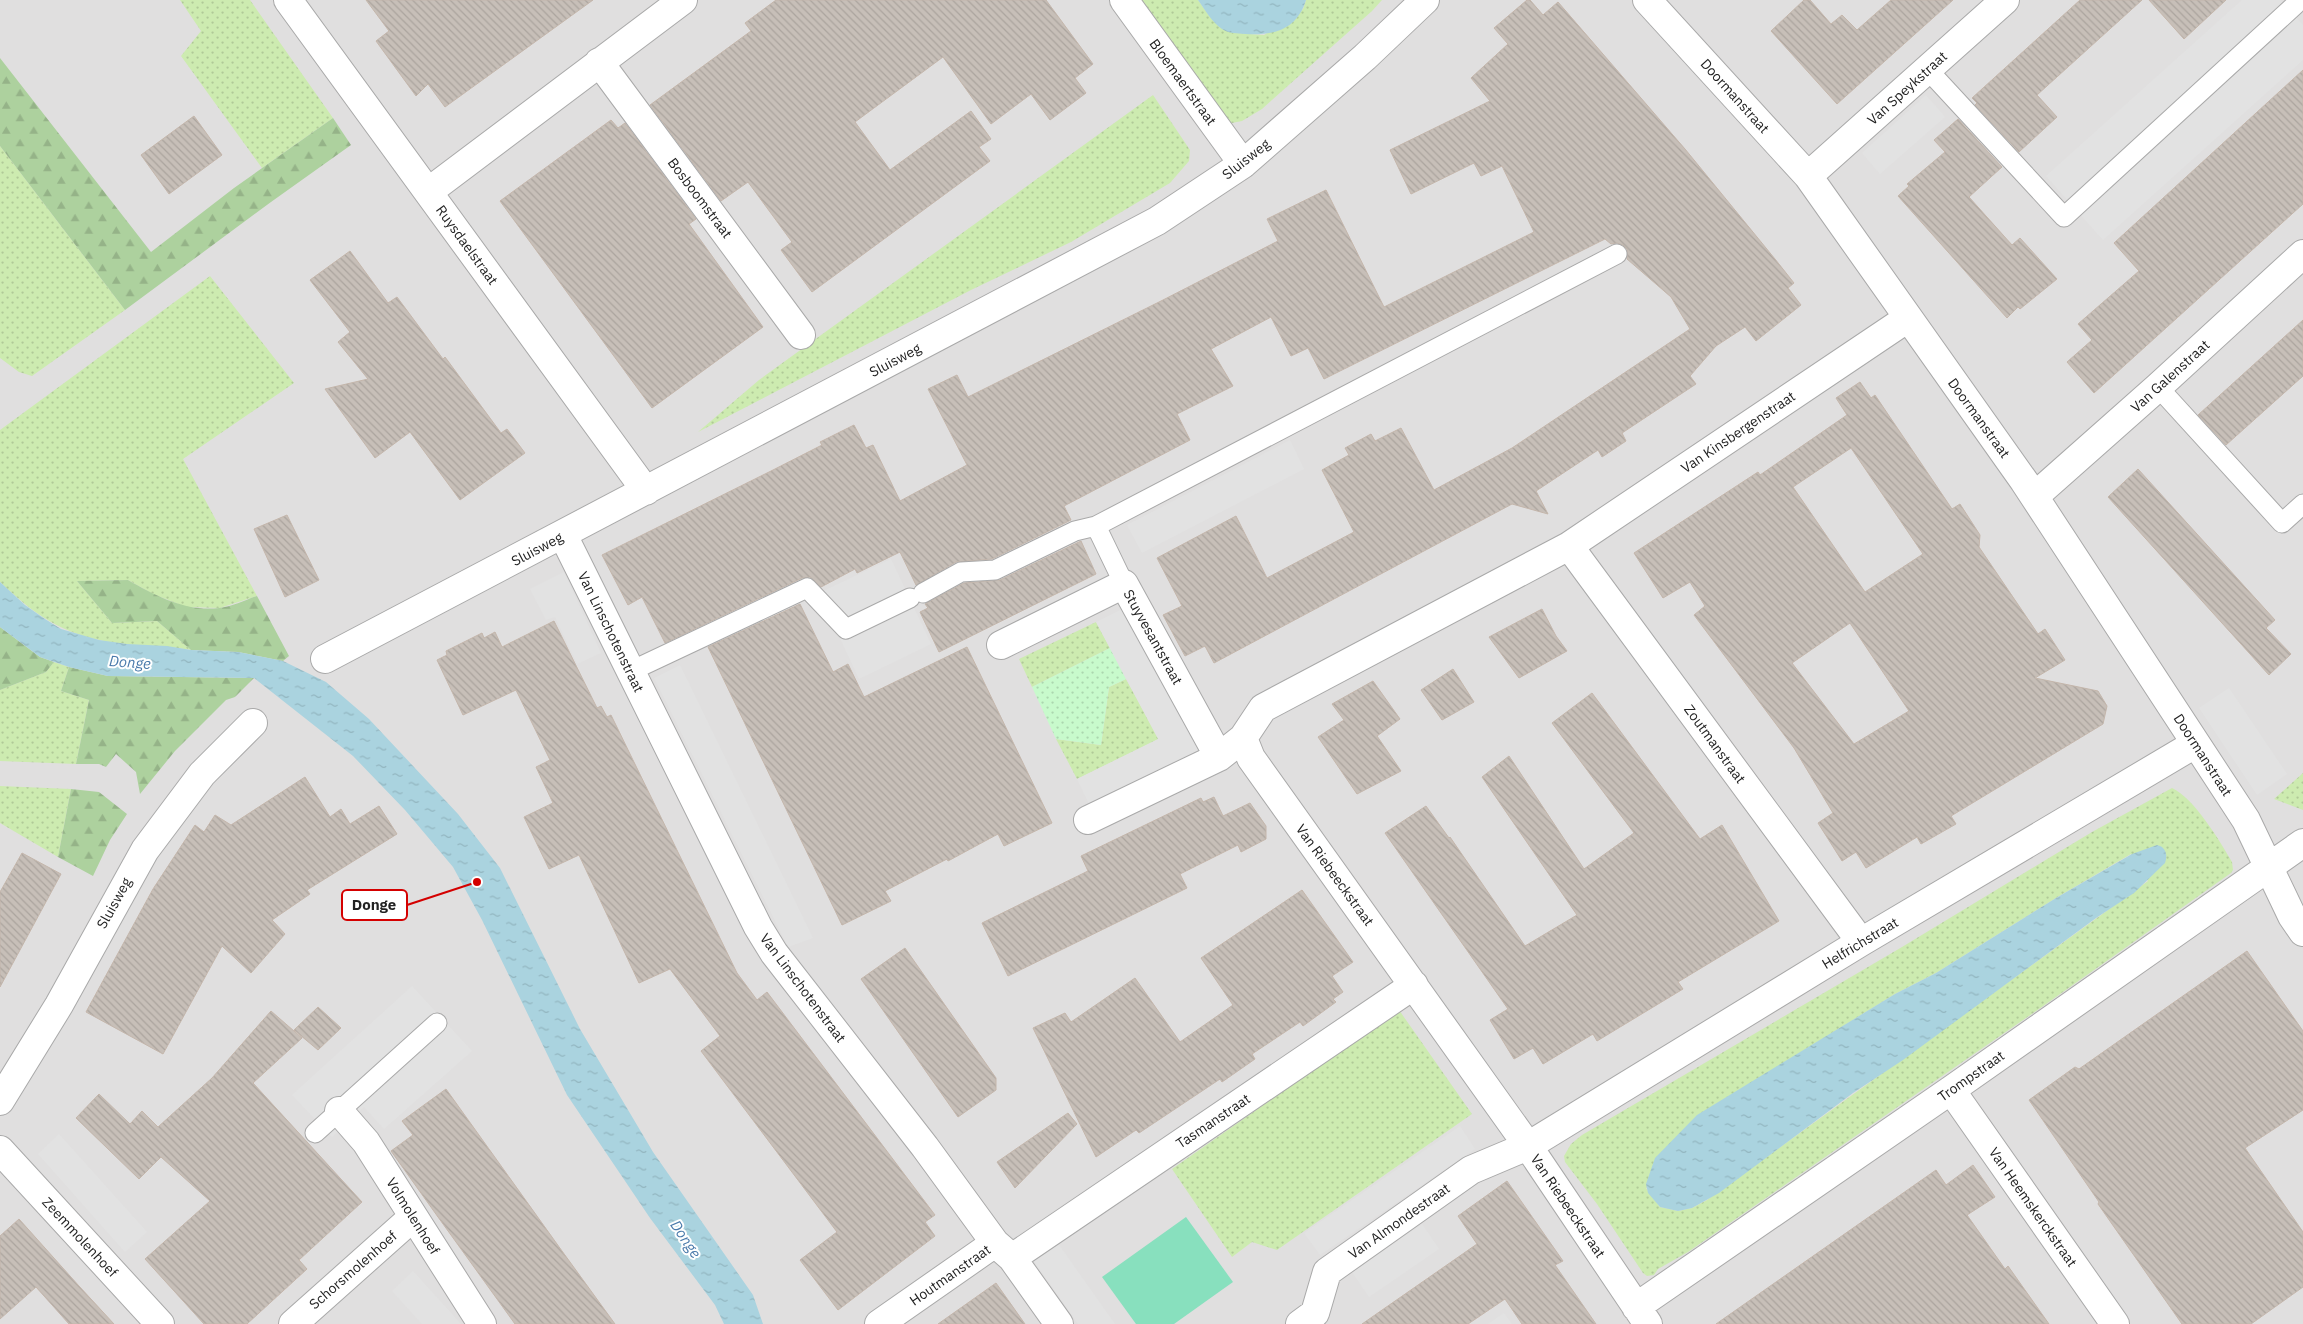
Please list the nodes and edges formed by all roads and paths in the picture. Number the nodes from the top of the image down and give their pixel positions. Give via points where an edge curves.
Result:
1 (288, 0) edge
2 (683, 0) edge
3 (1124, 0) edge
4 (1425, 0) edge
5 (1647, 0) edge
6 (2005, 0) edge
7 (2294, 5) dead end
8 (599, 62) junction
9 (1928, 70) junction
10 (1243, 164) junction
11 (1808, 176) junction
12 (428, 192) junction
13 (1617, 254) dead end
14 (2303, 254) edge
15 (1908, 318) junction
16 (802, 335) dead end
17 (2158, 387) junction
18 (646, 491) junction
19 (2035, 496) junction
20 (2303, 504) edge
21 (1096, 526) junction
22 (563, 535) junction
23 (1569, 546) junction
24 (1124, 584) junction
25 (1001, 645) dead end
26 (325, 660) dead end
27 (631, 671) junction
28 (253, 723) dead end
29 (1244, 738) junction
30 (2195, 744) junction
31 (1219, 757) junction
32 (1088, 820) dead end
33 (2303, 843) edge
34 (2270, 866) junction
35 (2303, 932) edge
36 (1861, 942) junction
37 (1414, 985) junction
38 (437, 1023) dead end
39 (1951, 1090) junction
40 (0, 1101) edge
41 (340, 1111) junction
42 (315, 1133) dead end
43 (1528, 1146) junction
44 (0, 1150) edge
45 (413, 1217) junction
46 (1004, 1250) junction
47 (1642, 1315) edge
48 (160, 1324) edge
49 (293, 1324) edge
50 (482, 1324) edge
51 (879, 1324) edge
52 (1060, 1324) edge
53 (1300, 1324) edge
54 (2115, 1324) edge

1 - 12 street, Ruysdaelstraat
2 - 8 street
3 - 10 street, Bloemaertstraat
4 - 10 street, Sluisweg via 1365,58
5 - 11 street, Doormanstraat
6 - 9 street, Van Speykstraat
7 - 9 lane via 2064,217
8 - 12 street
8 - 16 street, Bosboomstraat
9 - 11 street, Van Speykstraat
10 - 18 street, Sluisweg via 1158,222
11 - 15 street, Doormanstraat
12 - 18 street, Ruysdaelstraat
13 - 21 lane
14 - 17 street, Van Galenstraat
15 - 19 street, Doormanstraat
15 - 23 street, Van Kinsbergenstraat
17 - 19 street, Van Galenstraat
17 - 20 lane via 2282,523
18 - 22 street, Sluisweg
19 - 30 street, Doormanstraat
21 - 24 lane
21 - 27 lane via 1075,532 996,570 961,572 846,630 807,588
22 - 26 street, Sluisweg
22 - 27 street, Van Linschotenstraat
23 - 29 street via 1262,708
23 - 36 street, Zoutmanstraat
24 - 25 street, Stuyvesantstraat
24 - 31 street, Stuyvesantstraat
27 - 46 street, Van Linschotenstraat via 758,927 774,953
28 - 40 street, Sluisweg via 202,774 144,850 59,1005
29 - 31 street
29 - 37 street, Van Riebeeckstraat via 1251,758
30 - 34 street, Doormanstraat via 2246,820
30 - 36 street, Helfrichstraat
31 - 32 street
33 - 34 street, Trompstraat
34 - 35 street, Doormanstraat via 2292,916
34 - 39 street, Trompstraat
36 - 43 street, Helfrichstraat
37 - 43 street, Van Riebeeckstraat
37 - 46 street, Tasmanstraat
38 - 41 lane
39 - 47 street, Trompstraat
39 - 54 street, Van Heemskerckstraat
41 - 42 lane
41 - 45 street, Volmolenhoef via 366,1142
43 - 47 street, Van Riebeeckstraat
43 - 53 street, Van Almondestraat via 1471,1170 1327,1272 1315,1313
44 - 48 street, Zeemmolenhoef
45 - 49 street, Schorsmolenhoef
45 - 50 street, Volmolenhoef
46 - 51 street, Houtmanstraat
46 - 52 street, Van Linschotenstraat

